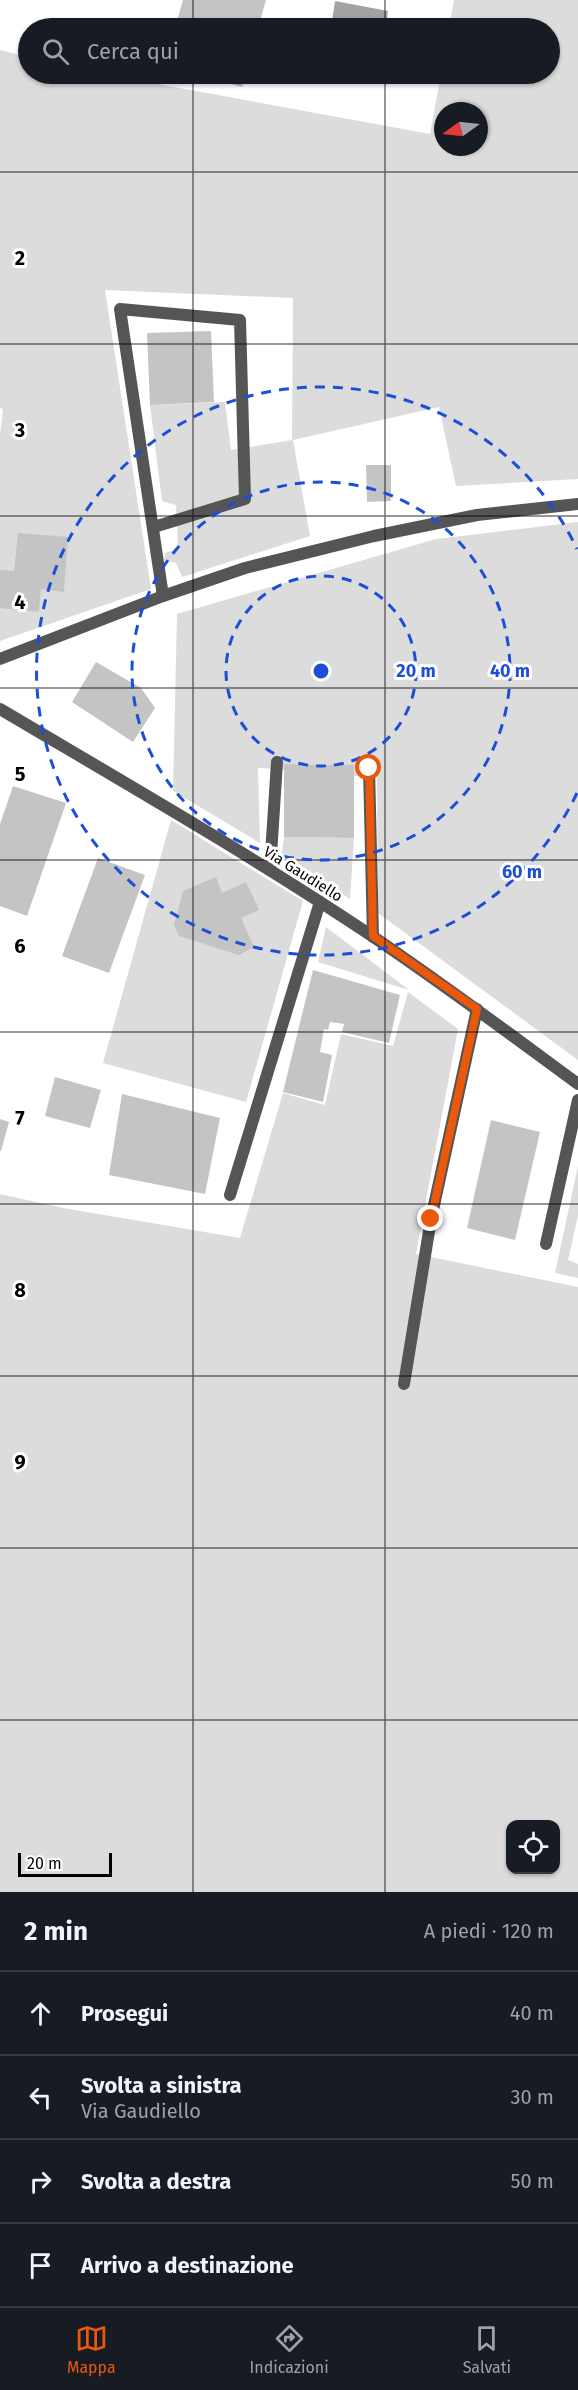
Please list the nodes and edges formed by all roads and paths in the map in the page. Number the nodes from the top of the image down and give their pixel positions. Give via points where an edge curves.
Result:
1 (578, 504) edge
2 (154, 527) junction
3 (163, 596) junction
4 (0, 659) edge
5 (0, 709) edge
6 (277, 762) dead end
7 (369, 768) dead end
8 (270, 870) junction
9 (320, 902) junction
10 (373, 936) junction
11 (477, 1009) junction
12 (578, 1084) edge
13 (578, 1100) edge
14 (230, 1195) dead end
15 (546, 1244) dead end
16 (404, 1384) dead end

1 - 3 street via 477,515 374,536 245,568
2 - 2 street via 120,309 240,320 245,499
2 - 3 street
3 - 4 street
5 - 8 street, Via Gaudiello
6 - 8 street
7 - 10 street
8 - 9 street, Via Gaudiello
9 - 10 street, Via Gaudiello
9 - 14 street
10 - 11 street, Via Gaudiello
11 - 12 street, Via Gaudiello
11 - 16 street via 431,1219
13 - 15 street

